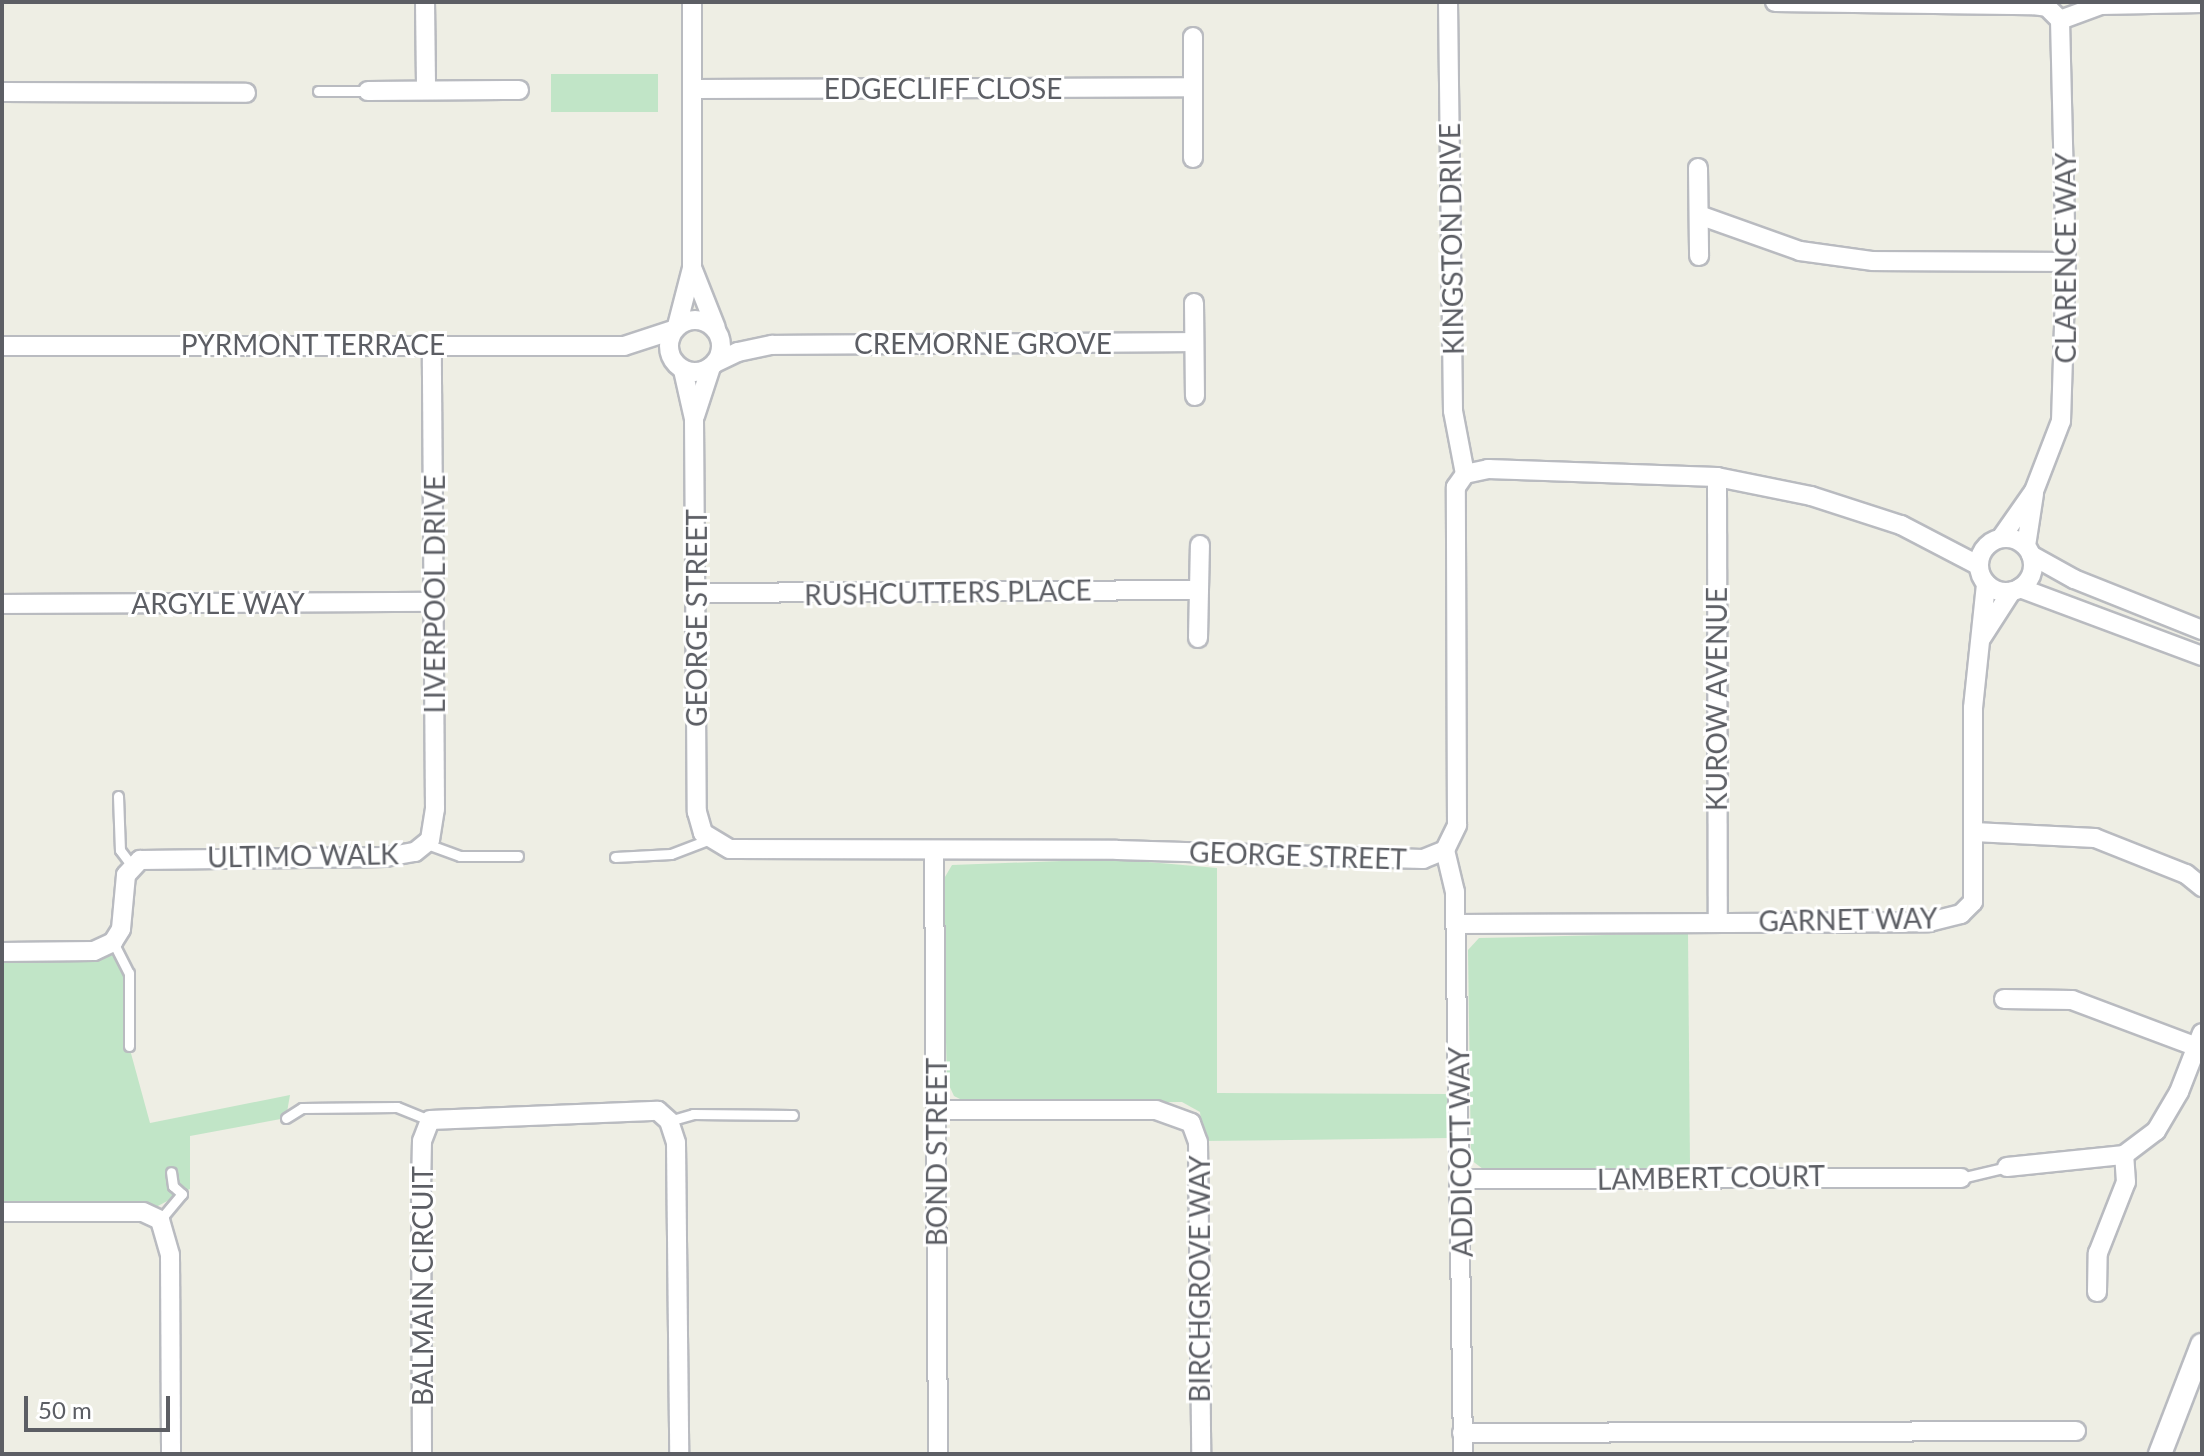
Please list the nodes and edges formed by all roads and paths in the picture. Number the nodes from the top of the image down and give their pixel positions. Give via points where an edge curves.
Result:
1 (425, 2) edge
2 (692, 2) edge
3 (1448, 2) edge
4 (1775, 2) edge
5 (2202, 3) edge
6 (2060, 20) junction
7 (1193, 37) dead end
8 (1192, 87) junction
9 (693, 89) junction
10 (426, 90) junction
11 (519, 90) dead end
12 (318, 91) dead end
13 (368, 91) joint
14 (2, 92) edge
15 (246, 93) dead end
16 (1193, 158) dead end
17 (1698, 168) dead end
18 (1699, 215) junction
19 (1699, 256) dead end
20 (2066, 262) junction
21 (692, 268) junction
22 (1194, 303) dead end
23 (675, 328) junction
24 (718, 333) junction
25 (1194, 342) junction
26 (432, 344) junction
27 (772, 345) junction
28 (2, 346) edge
29 (624, 346) junction
30 (713, 365) junction
31 (679, 367) junction
32 (1195, 396) dead end
33 (694, 419) junction
34 (1465, 474) junction
35 (1717, 477) junction
36 (2034, 491) junction
37 (1200, 545) dead end
38 (1988, 550) junction
39 (2029, 550) junction
40 (1986, 584) junction
41 (1199, 590) junction
42 (2015, 590) junction
43 (696, 593) junction
44 (434, 602) junction
45 (2, 604) edge
46 (2202, 630) edge
47 (1198, 638) dead end
48 (1980, 639) junction
49 (2202, 656) edge
50 (118, 796) dead end
51 (1974, 832) junction
52 (710, 839) junction
53 (427, 844) junction
54 (1445, 850) junction
55 (934, 851) junction
56 (518, 856) dead end
57 (615, 857) dead end
58 (132, 866) junction
59 (2202, 887) edge
60 (1718, 921) junction
61 (1455, 924) junction
62 (113, 942) junction
63 (2, 952) edge
64 (2004, 999) dead end
65 (2199, 1040) edge
66 (129, 1046) dead end
67 (936, 1110) junction
68 (793, 1115) dead end
69 (286, 1118) dead end
70 (430, 1120) junction
71 (669, 1121) junction
72 (2124, 1155) junction
73 (2007, 1167) joint
74 (171, 1172) dead end
75 (1961, 1178) joint
76 (1461, 1179) junction
77 (2, 1212) edge
78 (160, 1220) junction
79 (2097, 1292) dead end
80 (2202, 1345) edge
81 (2076, 1431) dead end
82 (1462, 1433) junction
83 (171, 1454) edge
84 (422, 1454) edge
85 (679, 1454) edge
86 (938, 1454) edge
87 (1201, 1454) edge
88 (1463, 1454) edge
89 (2160, 1454) edge

1 - 10 street
2 - 9 street
3 - 34 street, KINGSTON DRIVE via 1453,411
4 - 6 street via 2033,5 2047,7
5 - 6 street via 2101,5
6 - 20 street, CLARENCE WAY
7 - 8 street
8 - 9 street, EDGECLIFF CLOSE
8 - 16 street
9 - 21 street
10 - 11 street
10 - 13 street
12 - 13 lane
14 - 15 street
17 - 18 street
18 - 19 street
18 - 20 street via 1800,251 1873,261
20 - 36 street, CLARENCE WAY via 2061,421
21 - 23 street
21 - 24 street
22 - 25 street
23 - 24 street via 694,319
23 - 29 street, PYRMONT TERRACE
23 - 31 street via 668,348
24 - 27 street, CREMORNE GROVE
24 - 30 street via 721,349
25 - 27 street, CREMORNE GROVE
25 - 32 street
26 - 28 street, PYRMONT TERRACE
26 - 29 street, PYRMONT TERRACE
26 - 44 street, LIVERPOOL DRIVE
27 - 30 street, CREMORNE GROVE via 738,352
29 - 31 street, PYRMONT TERRACE
30 - 31 street via 697,372
30 - 33 street, GEORGE STREET
31 - 33 street, GEORGE STREET
33 - 43 street, GEORGE STREET
34 - 35 street via 1488,469
34 - 54 street, GEORGE STREET via 1456,487 1457,825
35 - 38 street via 1811,496 1938,541
35 - 60 street, KUROW AVENUE
36 - 38 street, CLARENCE WAY
36 - 39 street, CLARENCE WAY
37 - 41 street
38 - 39 street
38 - 40 street
39 - 42 street, CLARENCE WAY via 2030,577
39 - 46 street via 2074,579
40 - 42 street
40 - 48 street, GARNET WAY
41 - 43 street, RUSHCUTTERS PLACE
41 - 47 street
42 - 48 street, GARNET WAY
42 - 49 street
43 - 52 street, GEORGE STREET via 697,812
44 - 45 street, ARGYLE WAY
44 - 53 street, LIVERPOOL DRIVE via 435,809
48 - 51 street, GARNET WAY via 1973,708
50 - 58 lane via 120,850
51 - 59 street via 2095,838 2186,874
51 - 60 street, GARNET WAY via 1973,902 1961,914 1929,922
52 - 55 street, GEORGE STREET via 750,851
52 - 57 lane via 671,854
53 - 56 lane, ULTIMO WALK via 460,856
53 - 58 street, ULTIMO WALK via 386,857 158,858
54 - 55 street, GEORGE STREET via 1423,859
54 - 61 street, ADDICOTT WAY
55 - 67 street, BOND STREET
58 - 62 street via 123,882 121,929
60 - 61 street, GARNET WAY
61 - 76 street, ADDICOTT WAY
62 - 63 street via 94,951
62 - 66 lane via 129,973
64 - 65 street via 2072,1000
65 - 72 street via 2156,1131
67 - 86 street, BOND STREET
67 - 87 street, BIRCHGROVE WAY via 1156,1110 1191,1123 1198,1142
68 - 71 lane via 693,1114
69 - 70 lane via 302,1108 397,1107
70 - 71 street via 658,1111
70 - 84 street, BALMAIN CIRCUIT via 422,1141
71 - 85 street via 676,1143
72 - 73 street
72 - 79 street via 2126,1182 2098,1253
73 - 75 lane
74 - 78 lane via 173,1186 182,1194
75 - 76 street, LAMBERT COURT
76 - 82 street, ADDICOTT WAY
77 - 78 street via 143,1212
78 - 83 street via 170,1255
80 - 89 street
81 - 82 street
82 - 88 street, ADDICOTT WAY

